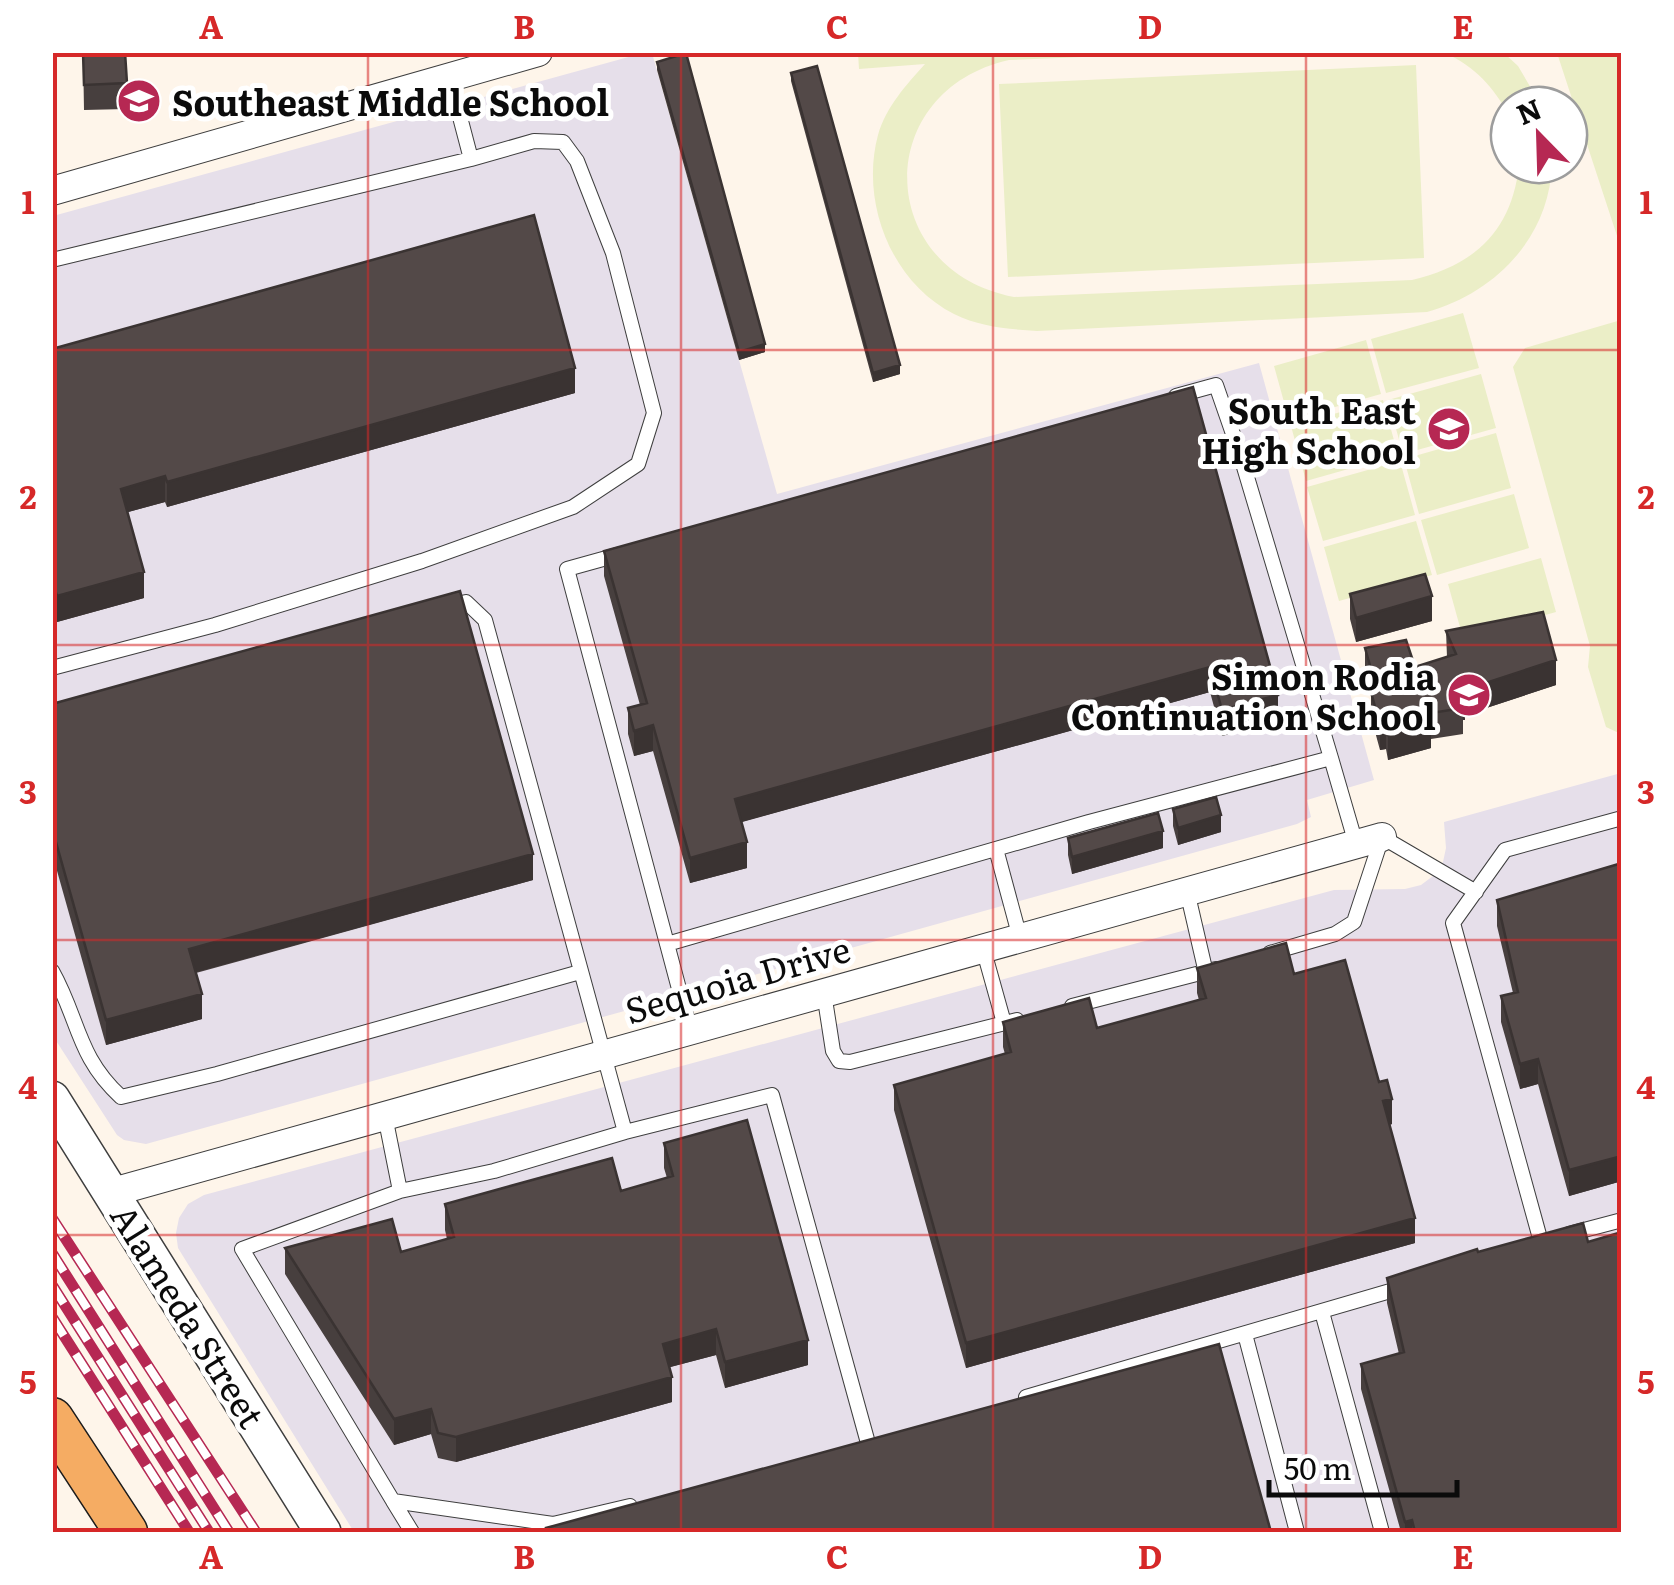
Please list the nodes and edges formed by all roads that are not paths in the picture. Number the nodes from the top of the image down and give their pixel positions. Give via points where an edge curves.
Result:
1 (538, 52) edge
2 (450, 78) junction
3 (471, 159) junction
4 (52, 191) edge
5 (52, 260) edge
6 (1158, 401) edge
7 (643, 547) edge
8 (428, 612) edge
9 (52, 668) edge
10 (1332, 758) junction
11 (1622, 818) edge
12 (1369, 840) junction
13 (996, 849) junction
14 (1187, 891) junction
15 (1476, 892) junction
16 (1020, 938) junction
17 (667, 944) junction
18 (984, 948) junction
19 (1261, 956) edge
20 (1224, 967) edge
21 (52, 971) edge
22 (580, 972) junction
23 (1206, 972) junction
24 (824, 993) junction
25 (1059, 1010) edge
26 (1041, 1014) edge
27 (1004, 1023) junction
28 (690, 1030) junction
29 (605, 1054) junction
30 (52, 1099) edge
31 (385, 1116) junction
32 (625, 1132) junction
33 (400, 1191) junction
34 (113, 1192) junction
35 (1622, 1220) edge
36 (1426, 1280) edge
37 (1322, 1312) junction
38 (1244, 1334) junction
39 (1005, 1404) edge
40 (52, 1419) edge
41 (851, 1448) edge
42 (393, 1502) junction
43 (641, 1503) edge
44 (126, 1532) edge
45 (323, 1532) edge
46 (412, 1532) edge
47 (1297, 1532) edge
48 (1382, 1532) edge

1 - 2 street
2 - 3 lane
2 - 4 street
3 - 5 lane
3 - 9 lane via 534,141 563,142 577,161 613,253 654,413 638,464 573,507 422,561
6 - 10 lane via 1216,385
7 - 17 lane via 566,569
8 - 22 lane via 466,602 485,620
10 - 12 lane
10 - 13 lane
11 - 15 lane via 1505,850
12 - 14 street, Sequoia Drive
12 - 15 lane
12 - 19 lane via 1354,922
13 - 16 lane
13 - 17 lane
14 - 16 street, Sequoia Drive
14 - 23 lane
15 - 35 lane via 1453,924 1533,1244
16 - 18 street, Sequoia Drive
17 - 28 lane
18 - 24 street, Sequoia Drive
18 - 27 lane
20 - 23 lane
21 - 22 lane via 84,1051 122,1097
22 - 29 lane
23 - 25 lane
24 - 27 lane via 832,1050 850,1062
24 - 28 street, Sequoia Drive
26 - 27 lane
28 - 29 street, Sequoia Drive
29 - 31 street, Sequoia Drive
29 - 32 lane
30 - 34 street, Alameda Street
31 - 33 lane
31 - 34 street, Sequoia Drive
32 - 33 lane
32 - 41 lane via 772,1094 875,1441
33 - 42 lane via 242,1249
34 - 45 street, Alameda Street
36 - 37 lane
37 - 38 lane
37 - 48 lane
38 - 39 lane
38 - 47 lane
40 - 44 main road
42 - 43 lane via 553,1524
42 - 46 lane

